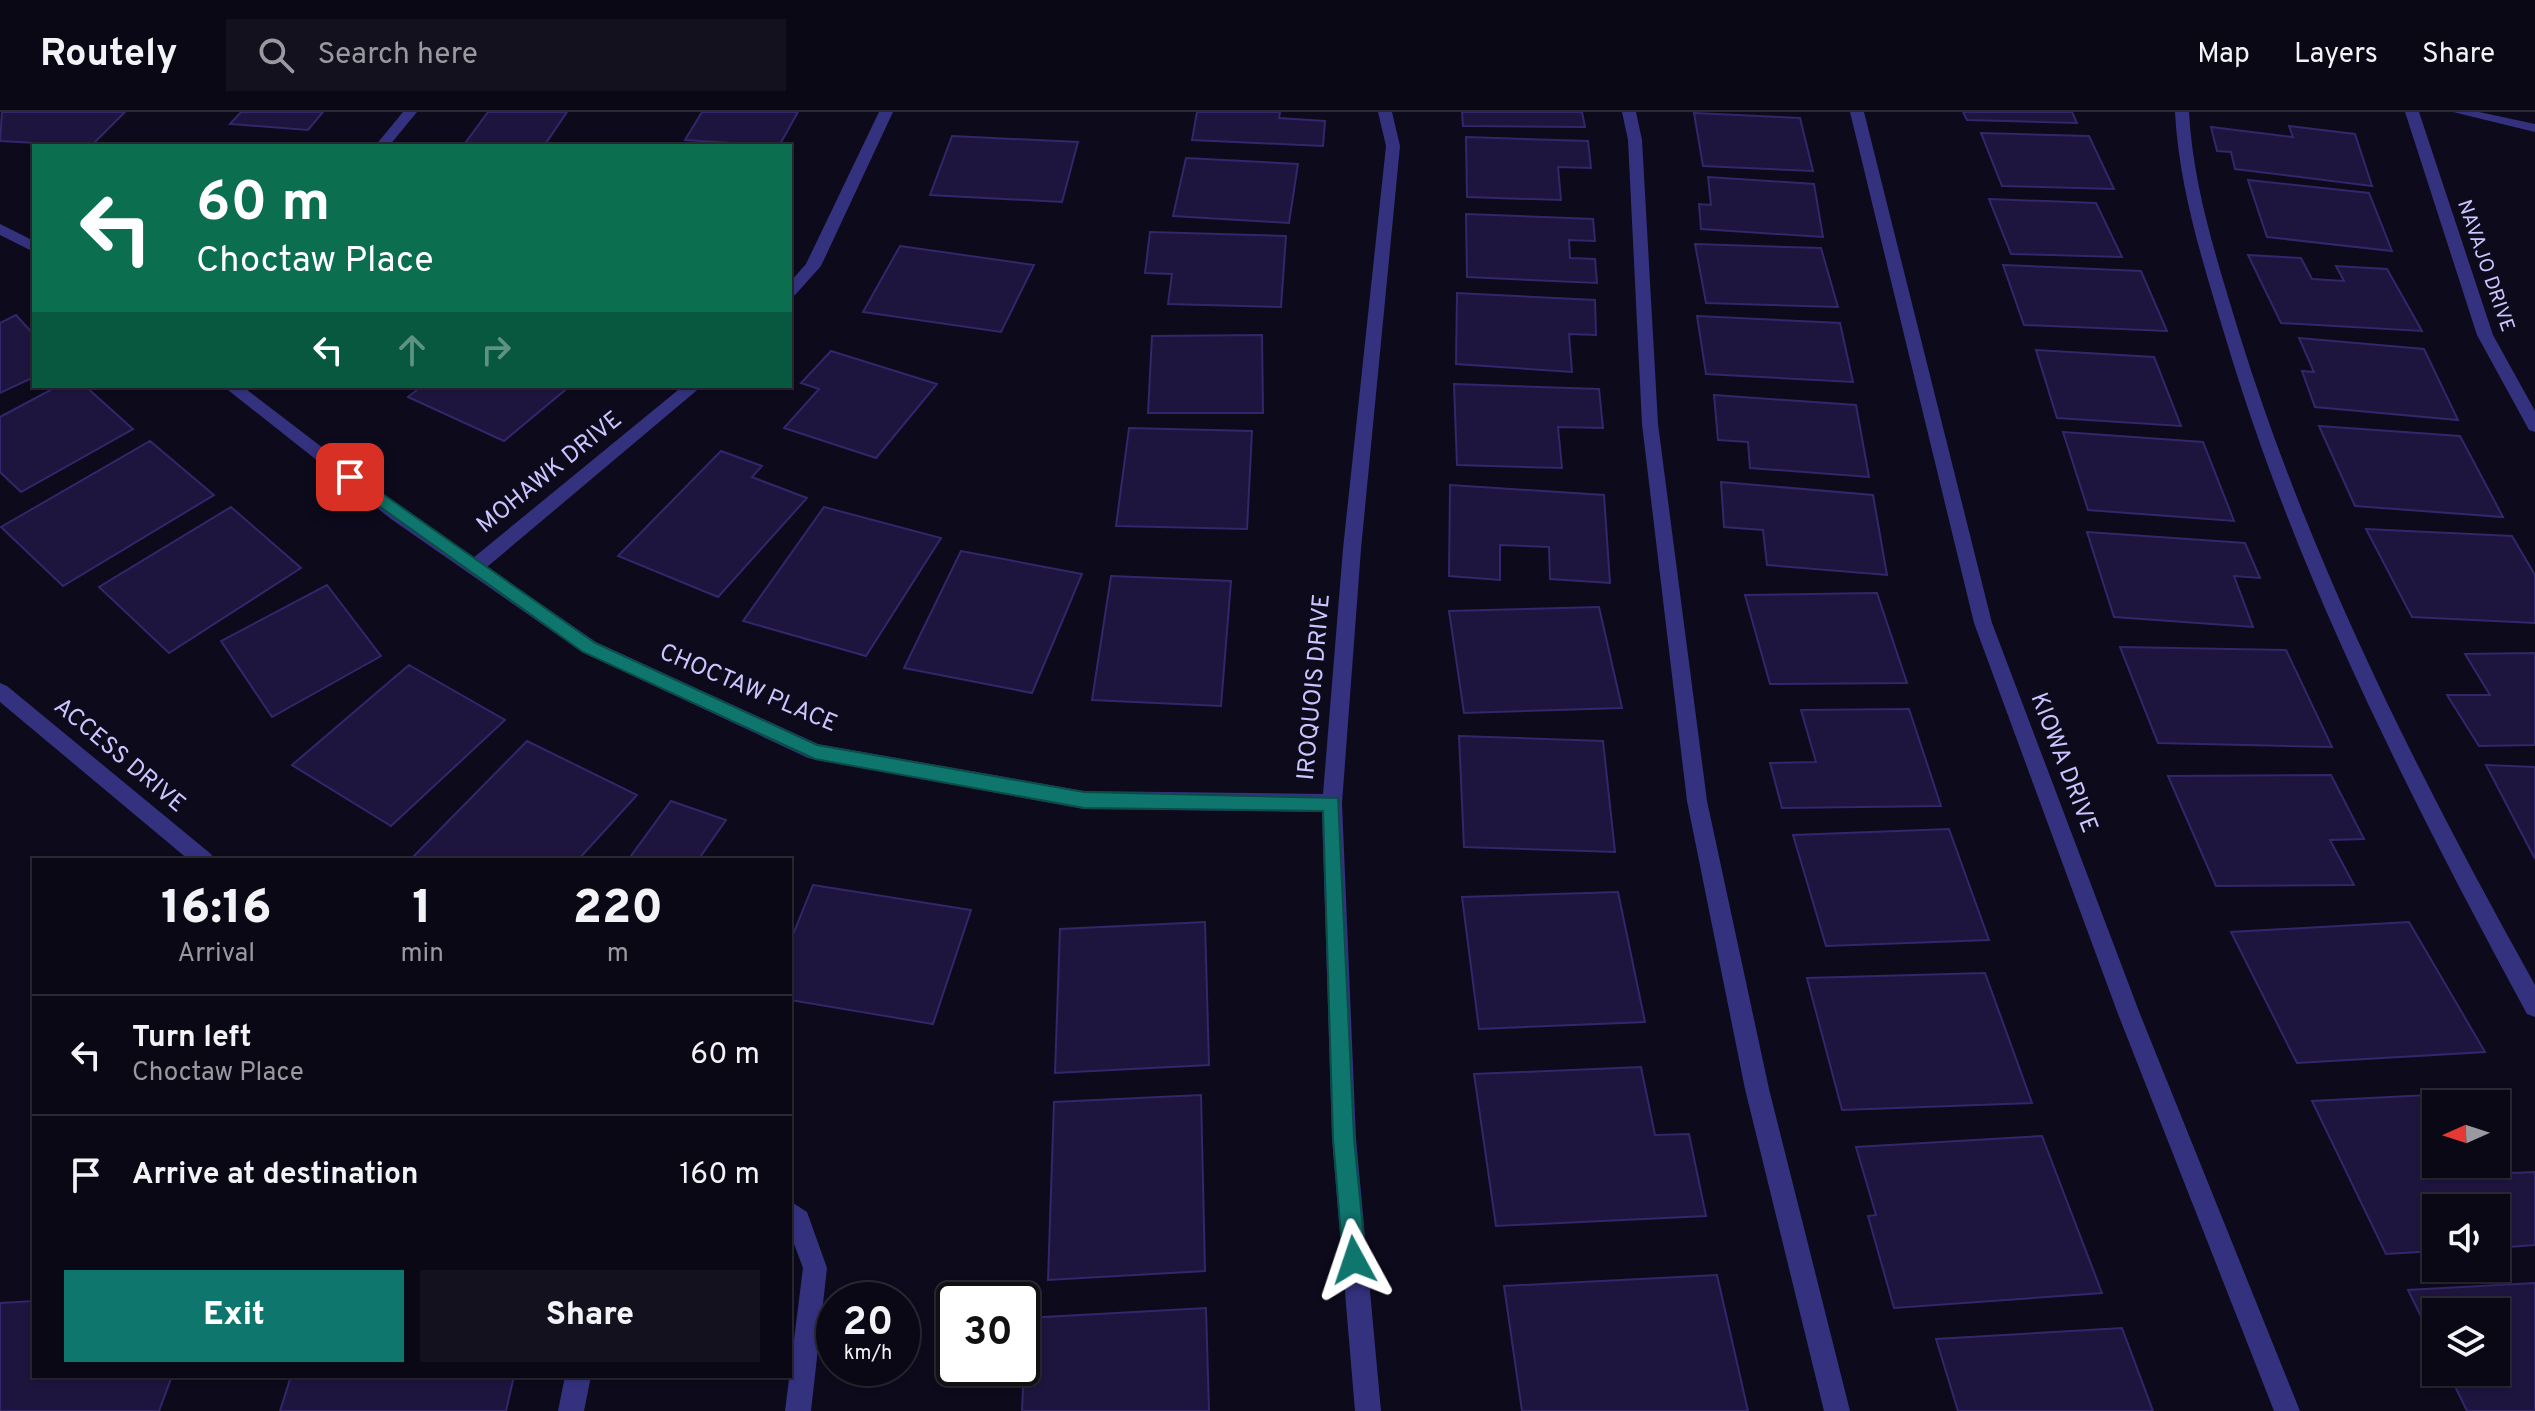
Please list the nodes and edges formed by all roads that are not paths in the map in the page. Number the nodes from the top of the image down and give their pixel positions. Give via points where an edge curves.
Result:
1 (410, 112) edge
2 (886, 112) edge
3 (1385, 112) edge
4 (1629, 112) edge
5 (1857, 112) edge
6 (2182, 112) edge
7 (2412, 112) edge
8 (2460, 112) edge
9 (2535, 128) edge
10 (384, 144) edge
11 (0, 229) edge
12 (32, 246) edge
13 (792, 289) edge
14 (234, 388) edge
15 (692, 388) edge
16 (2535, 426) edge
17 (474, 567) junction
18 (0, 691) edge
19 (1332, 803) junction
20 (202, 858) edge
21 (2535, 1007) edge
22 (792, 1215) edge
23 (578, 1378) edge
24 (571, 1411) edge
25 (798, 1411) edge
26 (1368, 1411) edge
27 (1837, 1411) edge
28 (2287, 1411) edge

1 - 10 street
2 - 13 street via 813,266
3 - 19 street, IROQUOIS DRIVE via 1393,146
4 - 27 street via 1636,155 1650,424 1697,801 1757,1089
5 - 28 street, KIOWA DRIVE via 1983,623 2129,1014
6 - 21 street via 2194,190 2239,361 2327,599 2479,908
7 - 16 street, NAVAJO DRIVE via 2485,335
8 - 9 street
11 - 12 street
14 - 17 street, CHOCTAW PLACE
15 - 17 street, MOHAWK DRIVE
17 - 19 street, CHOCTAW PLACE via 589,647 815,752 1084,800
18 - 20 street, ACCESS DRIVE
19 - 26 street, IROQUOIS DRIVE via 1344,1138
22 - 25 street via 815,1268
23 - 24 street

